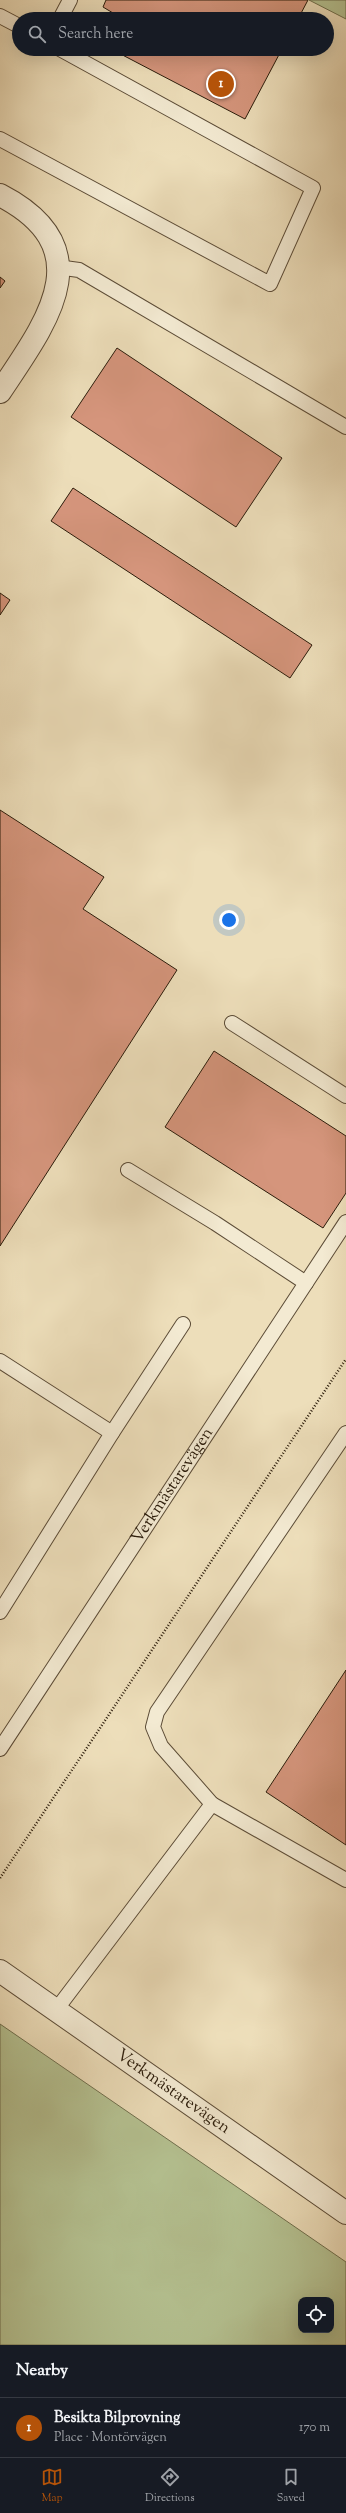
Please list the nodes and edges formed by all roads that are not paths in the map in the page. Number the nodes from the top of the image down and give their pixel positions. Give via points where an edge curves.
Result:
1 (70, 0) edge
2 (64, 12) edge
3 (0, 16) edge
4 (12, 22) edge
5 (73, 56) edge
6 (0, 139) edge
7 (0, 195) edge
8 (57, 267) junction
9 (0, 392) edge
10 (346, 427) edge
11 (232, 1022) dead end
12 (346, 1096) edge
13 (128, 1170) dead end
14 (346, 1222) edge
15 (306, 1283) junction
16 (183, 1324) dead end
17 (0, 1361) edge
18 (112, 1433) junction
19 (346, 1433) edge
20 (0, 1612) edge
21 (0, 1749) edge
22 (212, 1804) junction
23 (346, 1880) edge
24 (0, 1971) edge
25 (56, 2010) junction
26 (346, 2213) edge

1 - 2 lane
3 - 4 lane
5 - 6 lane via 314,188 270,284
7 - 8 street via 44,228 57,255
8 - 9 street via 57,289 44,325
8 - 10 lane via 79,270
11 - 12 lane
13 - 15 lane
14 - 15 lane, Verkmästarevägen
15 - 21 lane, Verkmästarevägen
16 - 18 lane
17 - 18 lane
18 - 20 lane
19 - 22 lane via 157,1712 153,1727 161,1746
22 - 23 lane
22 - 25 lane
24 - 25 street, Verkmästarevägen
25 - 26 street, Verkmästarevägen

